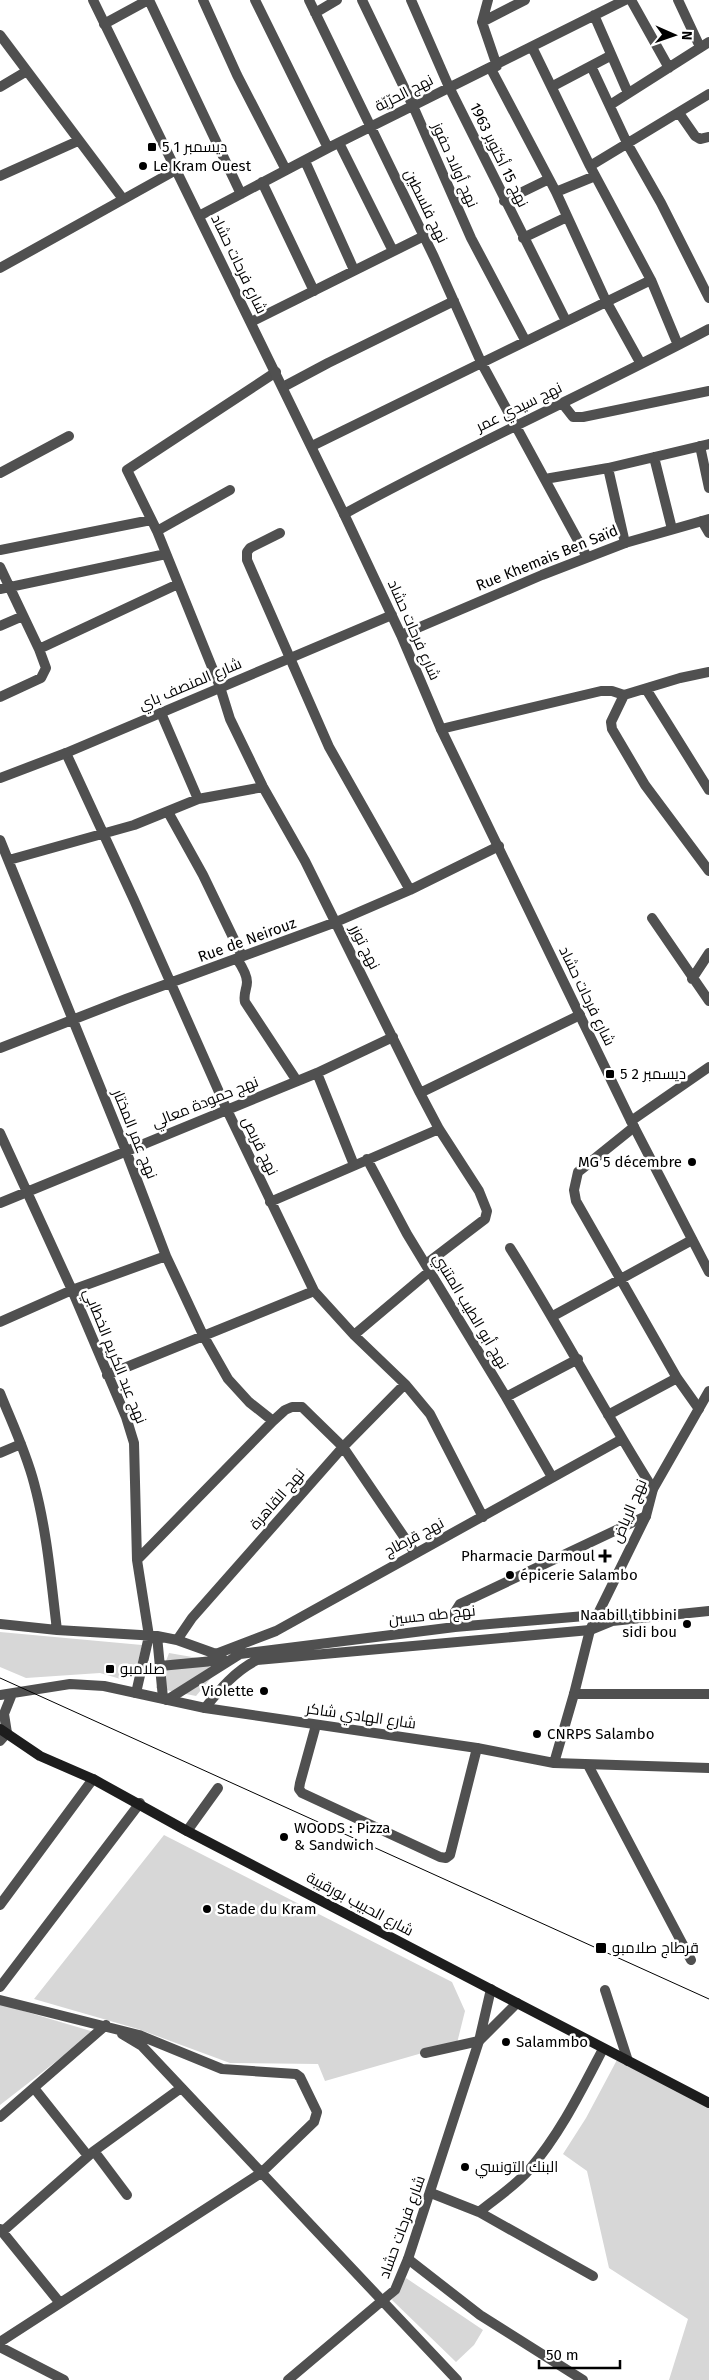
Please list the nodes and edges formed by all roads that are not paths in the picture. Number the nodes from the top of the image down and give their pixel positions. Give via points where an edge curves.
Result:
1 (93, 0) edge
2 (148, 0) edge
3 (203, 0) edge
4 (255, 0) edge
5 (309, 0) edge
6 (337, 0) edge
7 (362, 0) edge
8 (488, 0) edge
9 (525, 0) edge
10 (625, 0) edge
11 (631, 0) edge
12 (678, 0) edge
13 (415, 2) edge
14 (315, 13) junction
15 (594, 15) junction
16 (482, 22) junction
17 (104, 24) junction
18 (0, 35) edge
19 (705, 44) edge
20 (532, 47) junction
21 (610, 56) junction
22 (591, 66) junction
23 (494, 67) junction
24 (669, 68) junction
25 (27, 71) junction
26 (0, 86) edge
27 (553, 86) junction
28 (449, 87) junction
29 (628, 93) junction
30 (709, 94) edge
31 (610, 105) junction
32 (413, 106) junction
33 (679, 113) junction
34 (370, 127) junction
35 (709, 137) edge
36 (78, 141) junction
37 (339, 143) junction
38 (628, 145) junction
39 (328, 148) junction
40 (305, 160) junction
41 (176, 170) junction
42 (286, 170) junction
43 (592, 171) junction
44 (0, 176) edge
45 (549, 179) junction
46 (262, 182) junction
47 (556, 192) junction
48 (241, 194) junction
49 (123, 199) junction
50 (504, 201) junction
51 (199, 216) junction
52 (567, 217) junction
53 (424, 236) junction
54 (523, 238) junction
55 (393, 251) junction
56 (0, 268) edge
57 (354, 270) junction
58 (651, 280) junction
59 (314, 291) junction
60 (709, 298) edge
61 (606, 301) junction
62 (454, 302) junction
63 (566, 321) junction
64 (251, 322) junction
65 (709, 329) edge
66 (525, 340) junction
67 (678, 345) junction
68 (481, 362) junction
69 (641, 364) junction
70 (276, 372) junction
71 (283, 387) junction
72 (709, 391) edge
73 (562, 403) junction
74 (514, 426) junction
75 (69, 436) dead end
76 (705, 445) edge
77 (312, 446) junction
78 (654, 457) junction
79 (608, 468) junction
80 (0, 473) edge
81 (545, 479) junction
82 (709, 488) edge
83 (230, 490) dead end
84 (344, 514) junction
85 (151, 520) junction
86 (706, 520) edge
87 (672, 529) junction
88 (157, 531) junction
89 (280, 533) dead end
90 (709, 533) edge
91 (626, 542) junction
92 (0, 550) edge
93 (166, 554) junction
94 (587, 557) junction
95 (0, 567) edge
96 (178, 584) junction
97 (5, 588) edge
98 (392, 615) junction
99 (23, 616) junction
100 (0, 626) edge
101 (401, 635) junction
102 (39, 649) junction
103 (291, 658) junction
104 (709, 672) edge
105 (220, 687) junction
106 (646, 689) junction
107 (624, 695) junction
108 (0, 697) edge
109 (161, 713) junction
110 (441, 729) junction
111 (66, 753) junction
112 (0, 778) edge
113 (263, 787) junction
114 (709, 790) edge
115 (198, 799) junction
116 (168, 812) junction
117 (104, 833) junction
118 (0, 840) edge
119 (499, 846) junction
120 (5, 855) edge
121 (709, 871) edge
122 (410, 890) junction
123 (652, 918) dead end
124 (336, 922) junction
125 (709, 953) edge
126 (240, 957) junction
127 (692, 979) junction
128 (171, 984) junction
129 (709, 1001) edge
130 (580, 1015) junction
131 (72, 1020) junction
132 (393, 1037) junction
133 (0, 1048) edge
134 (709, 1068) edge
135 (316, 1073) junction
136 (297, 1081) junction
137 (420, 1093) junction
138 (227, 1110) junction
139 (632, 1124) junction
140 (439, 1129) junction
141 (0, 1133) edge
142 (126, 1151) junction
143 (368, 1159) junction
144 (354, 1164) junction
145 (26, 1192) junction
146 (270, 1202) junction
147 (0, 1204) edge
148 (692, 1240) junction
149 (510, 1248) dead end
150 (166, 1256) junction
151 (428, 1268) junction
152 (709, 1272) edge
153 (620, 1279) junction
154 (72, 1290) junction
155 (314, 1291) junction
156 (553, 1316) junction
157 (0, 1322) edge
158 (203, 1335) junction
159 (354, 1335) junction
160 (578, 1359) junction
161 (107, 1375) junction
162 (677, 1378) junction
163 (405, 1384) junction
164 (709, 1391) edge
165 (0, 1393) edge
166 (506, 1397) junction
167 (699, 1409) junction
168 (608, 1415) junction
169 (273, 1421) junction
170 (622, 1439) junction
171 (21, 1444) junction
172 (343, 1447) junction
173 (0, 1453) edge
174 (552, 1477) junction
175 (653, 1489) junction
176 (646, 1516) junction
177 (483, 1517) junction
178 (415, 1553) junction
179 (137, 1560) junction
180 (709, 1611) edge
181 (597, 1615) junction
182 (612, 1620) junction
183 (0, 1624) edge
184 (455, 1627) junction
185 (57, 1630) junction
186 (590, 1630) junction
187 (153, 1636) junction
188 (177, 1640) junction
189 (256, 1656) junction
190 (222, 1659) junction
191 (160, 1666) junction
192 (236, 1673) junction
193 (136, 1693) junction
194 (12, 1694) junction
195 (574, 1694) junction
196 (709, 1694) edge
197 (0, 1695) edge
198 (165, 1699) junction
199 (205, 1708) junction
200 (316, 1725) junction
201 (3, 1731) edge
202 (0, 1742) edge
203 (477, 1748) junction
204 (554, 1763) junction
205 (588, 1765) junction
206 (709, 1768) edge
207 (93, 1779) junction
208 (218, 1788) dead end
209 (140, 1803) junction
210 (187, 1831) junction
211 (0, 1905) edge
212 (691, 1960) dead end
213 (0, 1987) edge
214 (491, 1989) junction
215 (605, 1990) dead end
216 (0, 2000) edge
217 (517, 2004) junction
218 (106, 2025) junction
219 (480, 2041) junction
220 (604, 2049) junction
221 (425, 2053) dead end
222 (628, 2061) junction
223 (34, 2088) junction
224 (181, 2088) junction
225 (709, 2103) edge
226 (0, 2117) edge
227 (91, 2153) junction
228 (260, 2173) junction
229 (431, 2193) junction
230 (127, 2195) dead end
231 (479, 2212) junction
232 (2, 2230) edge
233 (408, 2259) junction
234 (593, 2276) dead end
235 (383, 2300) junction
236 (60, 2303) junction
237 (0, 2342) edge
238 (0, 2347) edge
239 (64, 2380) edge
240 (288, 2380) edge
241 (457, 2380) edge
242 (582, 2380) edge

1 - 17 street, شارع فرحات حشاد
2 - 17 street
2 - 48 street
3 - 42 street
4 - 39 street
5 - 14 street, نهج فلسطين
6 - 14 street
7 - 32 street, نهج أولاد حفوز
8 - 16 street
9 - 16 street
10 - 15 street, نهج الحرّيّة
11 - 24 street
12 - 19 street
13 - 28 street, نهج 15 أكتوبر 1963
14 - 34 street, نهج فلسطين
15 - 20 street, نهج الحرّيّة
15 - 21 street
16 - 23 street
17 - 41 street, شارع فرحات حشاد
18 - 25 street
19 - 24 street
20 - 23 street, نهج الحرّيّة
20 - 27 street
21 - 22 street
21 - 29 street
22 - 27 street
22 - 31 street
23 - 28 street, نهج الحرّيّة
23 - 45 street
24 - 29 street
25 - 26 street
25 - 36 street
27 - 43 street
28 - 32 street, نهج الحرّيّة
28 - 50 street, نهج 15 أكتوبر 1963
29 - 31 street
30 - 33 street
31 - 38 street
32 - 34 street, نهج الحرّيّة
32 - 66 street, نهج أولاد حفوز via 471,238
33 - 35 street via 695,136 700,139
33 - 38 street
34 - 37 street, نهج الحرّيّة
34 - 53 street, نهج فلسطين
36 - 44 street
36 - 49 street
37 - 39 street, نهج الحرّيّة
37 - 55 street
38 - 43 street
38 - 60 street via 662,203
39 - 40 street, نهج الحرّيّة
40 - 42 street, نهج الحرّيّة
40 - 57 street
41 - 49 street
41 - 51 street, شارع فرحات حشاد
42 - 46 street, نهج الحرّيّة
43 - 47 street
43 - 58 street
45 - 47 street
45 - 50 street
46 - 48 street, نهج الحرّيّة
46 - 59 street
47 - 52 street
48 - 51 street, نهج الحرّيّة
49 - 56 street
50 - 54 street, نهج 15 أكتوبر 1963
51 - 64 street, شارع فرحات حشاد
52 - 54 street
52 - 61 street
53 - 55 street
53 - 62 street, نهج فلسطين
54 - 63 street, نهج 15 أكتوبر 1963
55 - 57 street
57 - 59 street
58 - 61 street
58 - 67 street
59 - 64 street
61 - 63 street
61 - 69 street
62 - 68 street, نهج فلسطين
62 - 71 street
63 - 66 street
64 - 70 street, شارع فرحات حشاد
65 - 67 street, نهج سيدي عمر
66 - 68 street
67 - 69 street, نهج سيدي عمر
68 - 74 street, نهج فلسطين
68 - 77 street
69 - 73 street, نهج سيدي عمر
70 - 71 street, شارع فرحات حشاد
70 - 85 street, نهج توزر via 127,470
71 - 77 street, شارع فرحات حشاد
72 - 73 street via 583,417 573,417
73 - 74 street, نهج سيدي عمر
74 - 81 street, نهج فلسطين
74 - 84 street, نهج سيدي عمر via 425,469
75 - 80 street
76 - 78 street
76 - 82 street
77 - 84 street, شارع فرحات حشاد
78 - 79 street
78 - 87 street
79 - 81 street
79 - 91 street
81 - 94 street, نهج فلسطين
83 - 88 street
84 - 98 street, شارع فرحات حشاد
85 - 88 street, نهج توزر
85 - 92 street
86 - 87 street, Rue Khemais Ben Saïd
86 - 90 street
87 - 91 street, Rue Khemais Ben Saïd
88 - 93 street, نهج توزر
89 - 103 street via 248,550 247,558
91 - 94 street, Rue Khemais Ben Saïd
93 - 96 street, نهج توزر
93 - 97 street
94 - 101 street, Rue Khemais Ben Saïd
95 - 97 street
96 - 102 street
96 - 105 street, نهج توزر
97 - 99 street
98 - 101 street, شارع فرحات حشاد
98 - 103 street, شارع المنصف باي
99 - 100 street
99 - 102 street
101 - 110 street, شارع فرحات حشاد
102 - 108 street via 46,668 41,678
103 - 105 street, شارع المنصف باي
103 - 122 street via 329,747
104 - 106 street
105 - 109 street, شارع المنصف باي
105 - 113 street, نهج توزر via 230,719
106 - 107 street
106 - 114 street
107 - 110 street via 601,691
107 - 121 street via 611,722 612,729 645,785
109 - 111 street, شارع المنصف باي
109 - 115 street
110 - 119 street, شارع فرحات حشاد
111 - 112 street, شارع المنصف باي
111 - 117 street, نهج قربص
113 - 115 street
113 - 124 street, نهج توزر
115 - 116 street
116 - 117 street
116 - 126 street via 204,876
117 - 120 street
117 - 128 street, نهج قربص
118 - 120 street, نهج عمر المختار
119 - 122 street, Rue de Neirouz
119 - 130 street, شارع فرحات حشاد
120 - 131 street, نهج عمر المختار
122 - 124 street, Rue de Neirouz
123 - 127 street
124 - 126 street, Rue de Neirouz
124 - 132 street, نهج توزر
125 - 127 street
126 - 128 street, Rue de Neirouz
126 - 136 street via 247,983 243,996 245,1002
127 - 129 street
128 - 131 street, Rue de Neirouz
128 - 138 street, نهج قربص
130 - 137 street
130 - 139 street, شارع فرحات حشاد
131 - 133 street, Rue de Neirouz
131 - 142 street, نهج عمر المختار
132 - 135 street, نهج حمودة معالي
132 - 137 street, نهج توزر
134 - 139 street
135 - 136 street, نهج حمودة معالي
135 - 144 street
136 - 138 street, نهج حمودة معالي
137 - 140 street, نهج توزر
138 - 142 street, نهج حمودة معالي
138 - 146 street, نهج قربص
139 - 148 street, شارع فرحات حشاد
139 - 153 street via 578,1172 574,1190 576,1201
140 - 143 street
140 - 151 street, نهج توزر via 487,1211 485,1219
141 - 145 street, نهج عبد الكريم الخطابي
142 - 145 street, نهج حمودة معالي
142 - 150 street, نهج عمر المختار
143 - 144 street
143 - 151 street, نهج أبو الطيب المتنبي
144 - 146 street
145 - 147 street, نهج حمودة معالي
145 - 154 street, نهج عبد الكريم الخطابي
146 - 155 street, نهج قربص
148 - 152 street, شارع فرحات حشاد
148 - 153 street
149 - 156 street
150 - 154 street
150 - 158 street, نهج عمر المختار
151 - 159 street
151 - 166 street, نهج أبو الطيب المتنبي
153 - 156 street
153 - 162 street
154 - 157 street
154 - 161 street, نهج عبد الكريم الخطابي
155 - 158 street
155 - 159 street, نهج قربص
156 - 160 street
158 - 161 street
158 - 169 street, نهج عمر المختار via 228,1379
159 - 163 street, نهج قربص
160 - 166 street
160 - 168 street
161 - 179 street, نهج عبد الكريم الخطابي via 134,1443
162 - 167 street
162 - 168 street
163 - 172 street, نهج القاهرة
163 - 177 street, نهج قربص via 430,1414
164 - 167 street, نهج الرياض
165 - 171 street
166 - 174 street, نهج أبو الطيب المتنبي
167 - 175 street, نهج الرياض
168 - 170 street
169 - 172 street via 285,1410 302,1407
169 - 179 street
170 - 174 street, نهج قرطاج
170 - 175 street
171 - 173 street
171 - 185 street via 34,1483 45,1539
172 - 178 street
172 - 188 street, نهج القاهرة via 192,1618
174 - 177 street, نهج قرطاج
175 - 176 street, نهج الرياض
176 - 181 street, نهج الرياض
176 - 184 street via 460,1604 455,1612
177 - 178 street, نهج قرطاج
178 - 190 street, نهج قرطاج
179 - 187 street, نهج عبد الكريم الخطابي
180 - 182 street, نهج طه حسين
181 - 182 street, نهج طه حسين
181 - 184 street, نهج طه حسين
181 - 186 street, نهج الرياض
182 - 186 street, نهج طه حسين
183 - 185 street
184 - 189 street, نهج طه حسين
185 - 187 street
186 - 189 street, نهج طه حسين
186 - 195 street, نهج الرياض
187 - 188 street
187 - 191 street, نهج عبد الكريم الخطابي
187 - 193 street
188 - 190 street
189 - 190 street via 240,1654
189 - 192 street
190 - 191 street
190 - 192 street
190 - 198 street
191 - 198 street, نهج عبد الكريم الخطابي
192 - 199 street
193 - 194 street, شارع الهادي شاكر via 104,1686 70,1684
193 - 198 street, شارع الهادي شاكر
194 - 197 street, شارع الهادي شاكر
194 - 201 street via 4,1714
195 - 196 street
195 - 204 street, نهج الرياض
198 - 199 street, شارع الهادي شاكر
199 - 200 street, شارع الهادي شاكر
200 - 203 street, شارع الهادي شاكر
200 - 203 street via 300,1783 302,1793 446,1858 450,1855
201 - 202 street
201 - 207 main road, شارع الحبيب بورقيبة via 40,1756
203 - 204 street, شارع الهادي شاكر
204 - 205 street, شارع الهادي شاكر
205 - 206 street, شارع الهادي شاكر
205 - 212 street
207 - 209 main road, شارع الحبيب بورقيبة
207 - 211 street
208 - 210 street
209 - 210 main road, شارع الحبيب بورقيبة
209 - 213 street
210 - 214 main road, شارع الحبيب بورقيبة
214 - 217 main road, شارع الحبيب بورقيبة
214 - 219 street, شارع فرحات حشاد
215 - 222 street
216 - 218 street
217 - 219 street, شارع فرحات حشاد
217 - 220 main road, شارع الحبيب بورقيبة
218 - 223 street
218 - 224 street via 142,2046
218 - 228 street via 222,2069 290,2073 300,2077 317,2118
219 - 221 street
219 - 229 street, شارع فرحات حشاد
220 - 222 main road, شارع الحبيب بورقيبة
220 - 231 street via 572,2109 542,2154 528,2172
222 - 225 main road, شارع الحبيب بورقيبة
223 - 226 street
223 - 227 street
224 - 227 street
224 - 228 street
227 - 230 street
227 - 232 street
228 - 235 street
228 - 236 street
229 - 231 street
229 - 233 street, شارع فرحات حشاد
231 - 234 street
232 - 236 street
233 - 235 street, شارع فرحات حشاد via 394,2290
233 - 242 street via 480,2316
235 - 240 street, شارع فرحات حشاد
235 - 241 street
236 - 237 street
238 - 239 street

